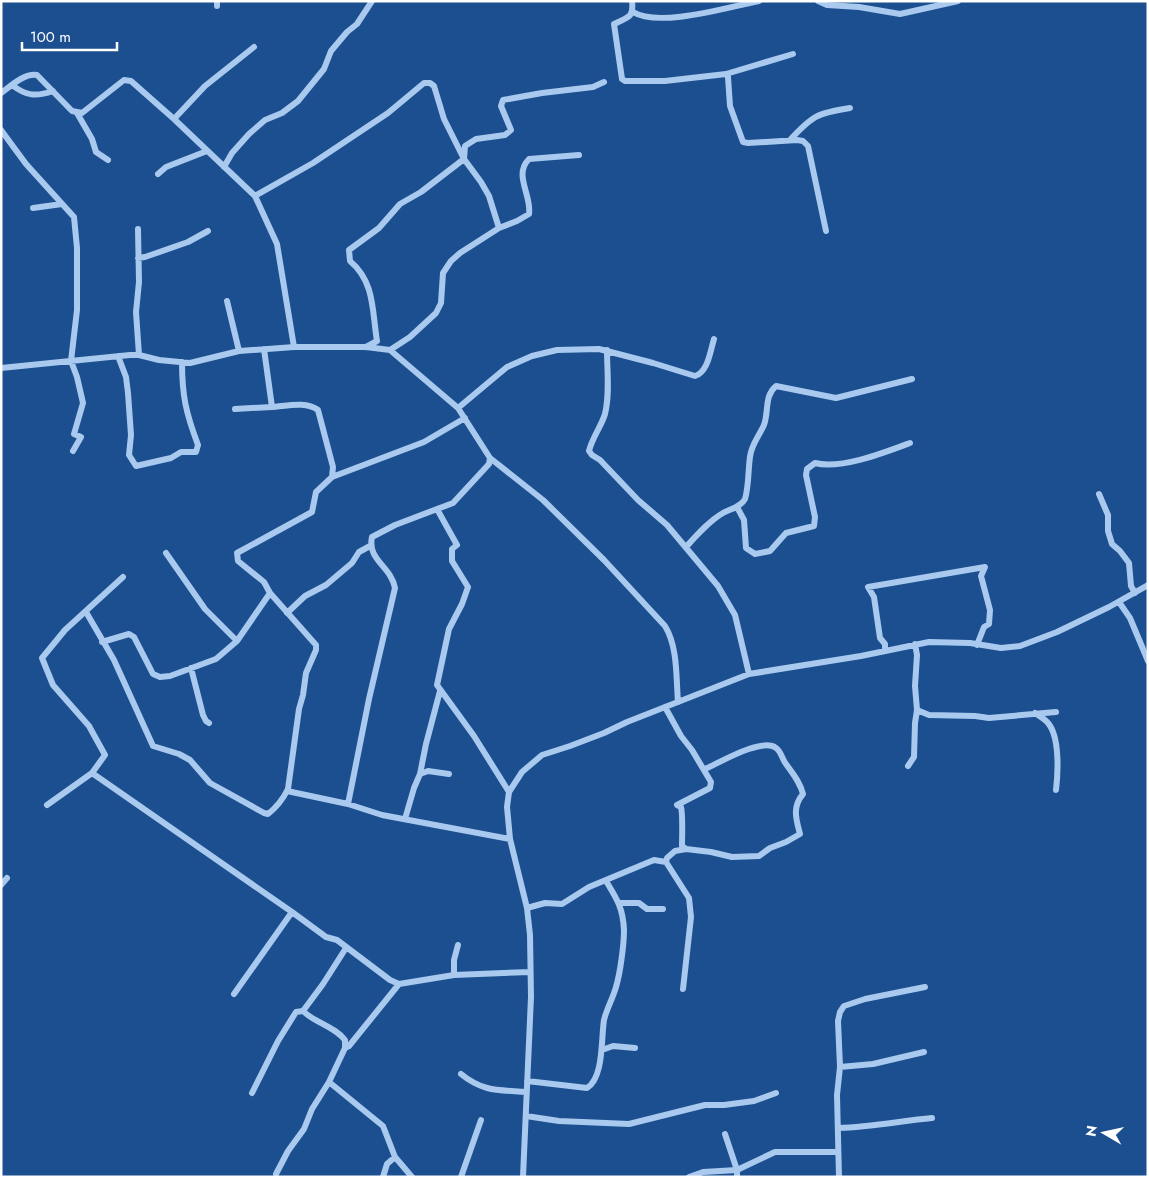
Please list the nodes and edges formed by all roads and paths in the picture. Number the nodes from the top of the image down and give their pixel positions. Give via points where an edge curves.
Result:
1 (372, 1) edge
2 (632, 1) edge
3 (759, 1) edge
4 (818, 1) edge
5 (958, 1) edge
6 (633, 12) junction
7 (254, 47) dead end
8 (793, 54) dead end
9 (726, 74) junction
10 (604, 82) dead end
11 (12, 85) junction
12 (53, 91) junction
13 (1, 93) edge
14 (850, 108) dead end
15 (77, 113) junction
16 (174, 119) junction
17 (1, 130) edge
18 (790, 140) junction
19 (207, 151) junction
20 (579, 155) dead end
21 (464, 159) junction
22 (108, 160) dead end
23 (224, 167) junction
24 (158, 174) dead end
25 (255, 196) junction
26 (62, 204) junction
27 (33, 208) dead end
28 (499, 228) junction
29 (138, 229) dead end
30 (208, 231) dead end
31 (826, 231) dead end
32 (138, 258) junction
33 (227, 301) dead end
34 (714, 339) dead end
35 (294, 347) junction
36 (366, 347) junction
37 (264, 349) junction
38 (390, 350) junction
39 (607, 350) junction
40 (239, 351) junction
41 (139, 354) junction
42 (118, 356) junction
43 (70, 361) junction
44 (182, 362) junction
45 (1, 368) edge
46 (912, 380) dead end
47 (272, 407) junction
48 (458, 408) junction
49 (235, 409) dead end
50 (464, 418) junction
51 (910, 443) dead end
52 (73, 451) dead end
53 (490, 458) junction
54 (332, 477) junction
55 (1099, 494) dead end
56 (737, 507) junction
57 (438, 509) junction
58 (370, 546) junction
59 (686, 547) junction
60 (166, 553) dead end
61 (123, 577) dead end
62 (1148, 585) edge
63 (270, 593) junction
64 (1134, 593) junction
65 (1119, 602) junction
66 (86, 612) junction
67 (287, 612) junction
68 (237, 641) junction
69 (102, 642) junction
70 (915, 644) junction
71 (977, 645) junction
72 (885, 651) junction
73 (1148, 662) edge
74 (191, 668) junction
75 (749, 674) junction
76 (440, 691) junction
77 (678, 702) junction
78 (665, 706) junction
79 (917, 710) junction
80 (1056, 712) dead end
81 (1035, 713) junction
82 (209, 723) dead end
83 (908, 766) dead end
84 (705, 769) junction
85 (92, 773) junction
86 (420, 774) junction
87 (449, 774) dead end
88 (1056, 790) dead end
89 (287, 791) junction
90 (509, 792) junction
91 (348, 804) junction
92 (47, 805) dead end
93 (405, 819) junction
94 (510, 839) junction
95 (686, 849) junction
96 (666, 862) junction
97 (7, 878) dead end
98 (606, 881) junction
99 (1, 885) edge
100 (620, 903) junction
101 (527, 908) junction
102 (663, 909) dead end
103 (292, 912) junction
104 (458, 945) dead end
105 (346, 948) junction
106 (530, 972) junction
107 (454, 975) junction
108 (400, 984) junction
109 (925, 987) dead end
110 (683, 989) dead end
111 (234, 994) dead end
112 (303, 1011) junction
113 (345, 1048) junction
114 (635, 1048) dead end
115 (602, 1050) junction
116 (924, 1052) dead end
117 (840, 1067) junction
118 (460, 1074) dead end
119 (527, 1081) junction
120 (330, 1082) junction
121 (526, 1092) junction
122 (252, 1093) dead end
123 (776, 1094) dead end
124 (526, 1116) junction
125 (932, 1118) dead end
126 (481, 1120) dead end
127 (839, 1128) junction
128 (725, 1134) dead end
129 (837, 1152) junction
130 (395, 1157) junction
131 (737, 1173) edge
132 (276, 1174) dead end
133 (383, 1177) edge
134 (412, 1177) edge
135 (461, 1177) edge
136 (523, 1177) edge
137 (689, 1177) edge
138 (839, 1177) edge

1 - 23 street via 358,24 331,51 324,69 298,101 265,120 249,134
2 - 6 street
3 - 6 street via 678,17 640,16
4 - 5 street via 827,5 900,14
6 - 9 street via 630,17 614,24 622,79 665,81
7 - 16 street via 205,86
8 - 9 street
9 - 18 street via 730,106 743,142
10 - 21 street via 593,87 504,100 501,106 511,130 505,135 476,140 465,146
11 - 12 street via 22,93 32,95
11 - 12 street via 37,74
11 - 13 street
12 - 15 street
14 - 18 street via 821,113
15 - 16 street via 87,110 127,80
15 - 22 street via 96,152
16 - 19 street
17 - 26 street
18 - 31 street via 803,141 808,146
19 - 23 street
19 - 24 street via 166,167
20 - 28 street via 529,159 522,172 529,214
21 - 25 street via 444,119 434,86 424,83 388,113 313,163
21 - 28 street via 482,182
21 - 36 street via 400,204 379,228 349,250 350,261 358,268 370,290 377,341
23 - 25 street
25 - 35 street via 277,244
26 - 27 street
26 - 43 street via 74,217 77,248 77,310
28 - 38 street via 460,252 447,265 442,273 441,302 436,312 410,337
29 - 32 street
30 - 32 street via 188,242
32 - 41 street via 136,312
33 - 40 street
34 - 39 street via 704,370 695,376
35 - 36 street
35 - 37 street
36 - 38 street
37 - 40 street
37 - 47 street
38 - 48 street
39 - 48 street via 557,350 532,356 508,368
39 - 59 street via 607,400 589,451
40 - 44 street
41 - 42 street
41 - 44 street
42 - 43 street
42 - 44 street via 128,393 129,455 136,466 171,458 182,452 196,452 198,445 184,401
43 - 45 street
43 - 52 street via 83,403 74,434 81,437
46 - 56 street via 836,398 776,386 768,396 763,426 750,455 744,500
47 - 49 street
47 - 54 street via 306,405 318,410 333,467
48 - 50 street
50 - 53 street
50 - 54 street via 424,442
51 - 56 street via 858,460 826,466 816,463 807,469 814,526 786,533 770,551 755,554 746,548 744,520
53 - 57 street via 489,464 454,503
53 - 77 street via 543,500 665,626 673,644
54 - 63 street via 316,492 312,512 238,553 238,561 264,582
55 - 64 street via 1108,515 1112,544 1129,563
56 - 59 street via 721,514
57 - 58 street via 382,531 372,537
57 - 76 street via 457,545 452,550 452,561 468,587 450,629 437,686
58 - 67 street via 359,552 352,563 326,585 304,596
58 - 91 street via 390,574 395,588
59 - 75 street via 718,586 735,615
60 - 68 street via 205,609
61 - 66 street
62 - 64 street
63 - 67 street
63 - 68 street
64 - 65 street
65 - 71 street via 1020,646
65 - 73 street via 1130,618
66 - 69 street
66 - 85 street via 65,630 42,658 53,685 89,726 105,755
67 - 89 street via 316,645 316,650 306,673
68 - 74 street via 216,659
69 - 74 street via 129,634 134,637 153,674 160,677
69 - 89 street via 114,660 152,746 190,760 210,783 264,813 273,810
70 - 71 street
70 - 72 street
70 - 79 street via 918,655
71 - 72 street via 984,627 989,624 990,610 981,576 985,567 868,587 874,597
72 - 75 street
74 - 82 street via 203,715
75 - 77 street
76 - 86 street
76 - 90 street via 474,736
77 - 78 street
78 - 84 street via 681,736
78 - 90 street via 604,733 542,755 522,772
79 - 81 street via 929,715 989,718
79 - 83 street via 914,757
80 - 81 street
81 - 88 street via 1048,723 1054,737 1058,771
84 - 95 street via 710,788 677,805 681,807 682,846
84 - 95 street via 761,745 772,745 778,749 801,786 802,794 795,808 800,834 759,856 732,857
85 - 92 street
85 - 103 street
86 - 87 street via 428,771
86 - 93 street
89 - 91 street
90 - 94 street
91 - 93 street
93 - 94 street
94 - 101 street
95 - 96 street via 675,851
96 - 98 street via 654,860
96 - 110 street via 689,898 691,917
97 - 99 street
98 - 100 street
98 - 101 street via 589,887 562,904 546,903
100 - 102 street
100 - 115 street via 624,931 616,987 604,1020
101 - 106 street
103 - 105 street via 326,938 337,940
103 - 111 street
104 - 107 street
105 - 108 street
105 - 112 street
106 - 107 street
106 - 119 street
107 - 108 street
108 - 113 street
109 - 117 street via 844,1006 838,1021
112 - 113 street via 342,1036
112 - 122 street via 296,1012
113 - 120 street
114 - 115 street via 613,1046
115 - 119 street via 596,1077 587,1088
116 - 117 street via 874,1064
117 - 127 street via 837,1095
118 - 121 street via 488,1090
119 - 121 street
120 - 130 street via 383,1126
120 - 132 street
121 - 124 street
123 - 124 street via 754,1101 705,1105 629,1124
124 - 136 street
125 - 127 street
126 - 135 street
127 - 129 street
128 - 131 street
129 - 131 street via 775,1152
129 - 138 street
130 - 133 street via 387,1164
130 - 134 street
131 - 137 street via 703,1172

